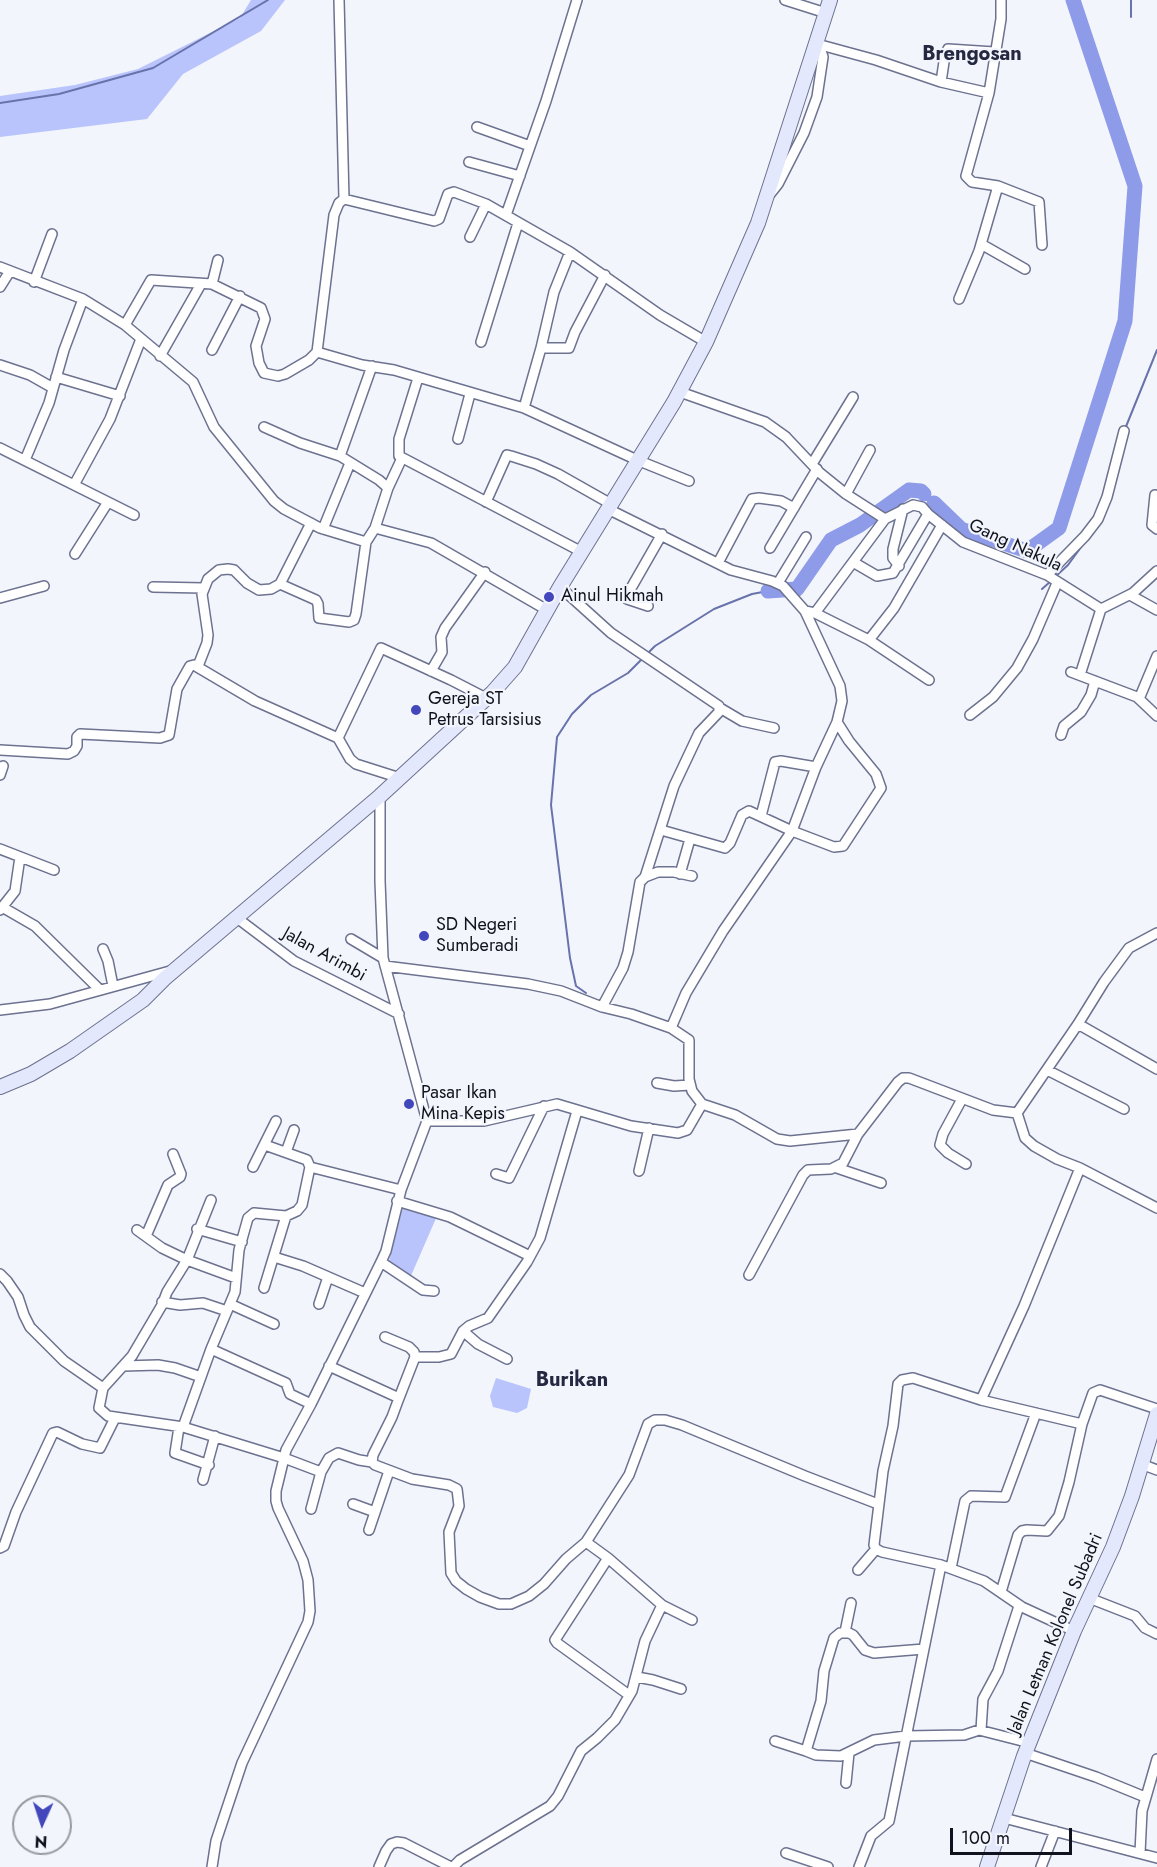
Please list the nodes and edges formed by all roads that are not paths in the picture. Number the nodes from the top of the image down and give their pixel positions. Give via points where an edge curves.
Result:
1 (339, 0) edge
2 (577, 0) edge
3 (786, 0) edge
4 (1001, 0) edge
5 (828, 6) edge
6 (816, 45) junction
7 (994, 52) junction
8 (941, 82) junction
9 (989, 93) junction
10 (477, 127) dead end
11 (530, 146) junction
12 (469, 162) dead end
13 (520, 176) junction
14 (998, 186) junction
15 (344, 199) junction
16 (486, 204) junction
17 (506, 215) junction
18 (518, 223) junction
19 (52, 234) dead end
20 (470, 237) dead end
21 (981, 243) junction
22 (1042, 245) dead end
23 (570, 252) junction
24 (219, 260) dead end
25 (0, 267) edge
26 (1025, 269) dead end
27 (10, 271) junction
28 (604, 275) junction
29 (34, 282) junction
30 (201, 284) junction
31 (212, 284) junction
32 (0, 287) edge
33 (240, 296) junction
34 (83, 299) junction
35 (959, 299) dead end
36 (125, 325) junction
37 (141, 339) junction
38 (481, 342) dead end
39 (706, 342) junction
40 (541, 348) junction
41 (212, 350) dead end
42 (316, 352) junction
43 (160, 356) junction
44 (0, 365) edge
45 (372, 366) junction
46 (56, 377) junction
47 (418, 378) junction
48 (53, 388) junction
49 (680, 392) junction
50 (470, 394) junction
51 (120, 396) junction
52 (853, 398) dead end
53 (524, 408) junction
54 (264, 427) dead end
55 (1124, 430) dead end
56 (458, 439) dead end
57 (0, 448) edge
58 (870, 450) dead end
59 (340, 456) junction
60 (402, 458) junction
61 (25, 460) junction
62 (638, 460) junction
63 (350, 463) junction
64 (814, 466) junction
65 (689, 481) dead end
66 (74, 485) junction
67 (388, 488) junction
68 (846, 494) junction
69 (1155, 495) dead end
70 (108, 502) junction
71 (486, 502) junction
72 (609, 506) junction
73 (794, 508) junction
74 (903, 509) junction
75 (928, 514) junction
76 (134, 515) dead end
77 (880, 516) junction
78 (311, 523) junction
79 (942, 525) junction
80 (375, 528) junction
81 (323, 529) junction
82 (1157, 529) edge
83 (662, 534) junction
84 (806, 537) dead end
85 (366, 542) junction
86 (770, 548) dead end
87 (582, 552) junction
88 (75, 554) dead end
89 (853, 562) junction
90 (718, 563) junction
91 (899, 566) junction
92 (1157, 571) edge
93 (484, 572) junction
94 (1051, 579) junction
95 (778, 583) junction
96 (280, 584) junction
97 (44, 586) dead end
98 (153, 587) dead end
99 (561, 587) junction
100 (203, 588) junction
101 (1130, 595) junction
102 (0, 598) edge
103 (648, 606) dead end
104 (1101, 609) junction
105 (548, 610) junction
106 (1157, 610) edge
107 (805, 611) junction
108 (815, 613) junction
109 (869, 640) junction
110 (1157, 656) edge
111 (198, 666) junction
112 (431, 670) junction
113 (929, 680) dead end
114 (1095, 681) junction
115 (486, 698) junction
116 (1139, 699) junction
117 (722, 709) junction
118 (970, 715) dead end
119 (1157, 716) edge
120 (837, 722) junction
121 (774, 728) dead end
122 (1061, 735) dead end
123 (338, 738) junction
124 (0, 750) edge
125 (816, 767) junction
126 (400, 778) junction
127 (380, 796) junction
128 (760, 816) junction
129 (661, 830) junction
130 (792, 831) junction
131 (690, 839) junction
132 (0, 849) edge
133 (20, 857) junction
134 (54, 870) dead end
135 (680, 874) junction
136 (692, 876) dead end
137 (645, 878) junction
138 (1, 908) edge
139 (237, 918) junction
140 (1157, 933) edge
141 (351, 939) dead end
142 (103, 949) dead end
143 (384, 962) junction
144 (176, 970) junction
145 (113, 986) junction
146 (100, 990) junction
147 (602, 1007) junction
148 (0, 1010) edge
149 (399, 1014) junction
150 (1078, 1024) junction
151 (671, 1028) junction
152 (1157, 1069) edge
153 (1047, 1070) junction
154 (657, 1083) dead end
155 (690, 1085) junction
156 (0, 1087) edge
157 (962, 1099) junction
158 (702, 1104) junction
159 (544, 1106) junction
160 (1124, 1109) dead end
161 (577, 1110) junction
162 (1017, 1113) junction
163 (427, 1120) junction
164 (276, 1121) dead end
165 (649, 1128) junction
166 (294, 1130) dead end
167 (858, 1134) junction
168 (265, 1144) junction
169 (286, 1152) junction
170 (173, 1154) dead end
171 (966, 1164) dead end
172 (253, 1167) dead end
173 (310, 1167) junction
174 (837, 1167) junction
175 (1080, 1168) junction
176 (639, 1171) dead end
177 (496, 1174) dead end
178 (881, 1183) dead end
179 (401, 1190) junction
180 (211, 1200) dead end
181 (397, 1201) junction
182 (1156, 1205) edge
183 (286, 1216) junction
184 (197, 1229) junction
185 (137, 1230) dead end
186 (146, 1236) junction
187 (242, 1242) junction
188 (530, 1256) junction
189 (274, 1257) junction
190 (187, 1260) junction
191 (381, 1262) junction
192 (0, 1274) edge
193 (749, 1275) dead end
194 (328, 1277) junction
195 (236, 1278) junction
196 (264, 1287) dead end
197 (434, 1291) dead end
198 (365, 1293) junction
199 (162, 1302) junction
200 (319, 1304) dead end
201 (228, 1307) junction
202 (274, 1324) dead end
203 (464, 1331) junction
204 (385, 1337) dead end
205 (211, 1349) junction
206 (415, 1358) junction
207 (507, 1359) dead end
208 (123, 1366) junction
209 (329, 1366) junction
210 (201, 1377) junction
211 (103, 1388) junction
212 (399, 1398) junction
213 (981, 1400) junction
214 (311, 1404) junction
215 (1157, 1411) edge
216 (1036, 1413) junction
217 (115, 1418) junction
218 (1082, 1424) junction
219 (181, 1427) junction
220 (215, 1436) junction
221 (284, 1458) junction
222 (372, 1462) junction
223 (1141, 1464) junction
224 (209, 1465) junction
225 (1157, 1470) edge
226 (389, 1471) junction
227 (321, 1472) junction
228 (203, 1480) dead end
229 (353, 1504) dead end
230 (878, 1504) junction
231 (311, 1509) dead end
232 (375, 1512) junction
233 (369, 1530) dead end
234 (586, 1542) junction
235 (0, 1548) edge
236 (876, 1549) junction
237 (608, 1558) junction
238 (941, 1566) junction
239 (951, 1569) junction
240 (858, 1570) dead end
241 (1001, 1592) junction
242 (1089, 1598) junction
243 (851, 1603) dead end
244 (662, 1605) junction
245 (1019, 1606) junction
246 (692, 1620) dead end
247 (1074, 1631) junction
248 (845, 1632) junction
249 (1157, 1634) edge
250 (924, 1649) junction
251 (637, 1677) junction
252 (681, 1689) dead end
253 (629, 1695) junction
254 (981, 1730) junction
255 (906, 1736) junction
256 (775, 1742) dead end
257 (1027, 1748) junction
258 (806, 1750) junction
259 (849, 1753) junction
260 (1157, 1759) edge
261 (846, 1784) dead end
262 (1145, 1797) junction
263 (1004, 1818) junction
264 (1055, 1831) junction
265 (786, 1853) dead end
266 (1140, 1853) junction
267 (1157, 1858) edge
268 (212, 1867) edge
269 (379, 1867) edge
270 (452, 1867) edge
271 (828, 1867) edge
272 (859, 1867) edge
273 (987, 1867) edge
274 (1041, 1867) edge

1 - 15 street
2 - 11 street
3 - 5 street
4 - 7 street
5 - 6 main road
6 - 8 street
6 - 39 main road via 767,198
7 - 8 street via 948,49
7 - 9 street
8 - 9 street
9 - 14 street via 966,176 972,182
10 - 11 street
11 - 13 street
12 - 13 street
13 - 17 street
14 - 21 street
14 - 22 street via 1039,202
15 - 16 street via 434,221 439,219 450,192
15 - 42 street via 334,215
16 - 17 street
16 - 20 street
17 - 18 street
18 - 23 street
18 - 38 street
19 - 29 street
21 - 26 street
21 - 35 street
23 - 28 street
23 - 40 street via 554,292
24 - 31 street
25 - 27 street
27 - 29 street
27 - 32 street
28 - 39 street
28 - 40 street via 569,348
29 - 34 street
30 - 31 street
30 - 36 street via 151,280
30 - 43 street
31 - 33 street
33 - 41 street
33 - 42 street via 264,312 264,326 256,346 264,373 285,374
34 - 36 street
34 - 46 street
36 - 37 street
37 - 43 street
37 - 51 street
39 - 49 main road
40 - 53 street
42 - 45 street
43 - 78 street via 193,382 214,427 274,501
44 - 48 street
45 - 47 street
45 - 59 street
46 - 48 street
46 - 51 street
47 - 50 street
47 - 60 street via 399,440 398,453
48 - 61 street
49 - 62 main road
49 - 64 street via 765,422
50 - 53 street
50 - 56 street
51 - 66 street
52 - 64 street
53 - 62 street
54 - 59 street
55 - 94 street via 1098,519
57 - 61 street
58 - 68 street
59 - 63 street
60 - 67 street
60 - 71 street
61 - 66 street
62 - 65 street
62 - 72 main road
63 - 67 street
63 - 81 street
64 - 68 street
64 - 73 street
66 - 70 street
67 - 80 street
68 - 77 street
69 - 82 street via 1152,525
70 - 76 street
70 - 88 street
71 - 72 street via 510,456 558,474
71 - 87 street
72 - 83 street
72 - 87 main road
73 - 86 street
73 - 90 street via 784,502 752,499
74 - 75 street, Gang Nakula via 918,506
74 - 77 street
74 - 91 street via 893,549
75 - 79 street, Gang Nakula
75 - 91 street
77 - 89 street
78 - 81 street
78 - 96 street
79 - 94 street, Gang Nakula via 963,542
79 - 109 street via 894,608
80 - 85 street
80 - 93 street via 431,543
81 - 85 street
83 - 90 street
83 - 103 street via 626,597
84 - 95 street
85 - 96 street via 357,614 350,622 319,618 316,600
87 - 99 main road
89 - 91 street via 877,576 893,573
89 - 108 street
90 - 95 street
92 - 101 street
93 - 105 street
93 - 112 street via 445,628 442,652
94 - 104 street, Gang Nakula
94 - 118 street via 1033,639 1017,668 993,697
95 - 107 street
96 - 100 street via 259,590 228,569 219,570
97 - 102 street
98 - 100 street
99 - 105 main road
99 - 117 street via 611,633
100 - 111 street via 208,635
101 - 104 street
101 - 106 street
104 - 114 street via 1075,673
105 - 115 main road via 515,667
107 - 108 street
107 - 120 street via 840,686 842,701
108 - 109 street
109 - 113 street
110 - 116 street
111 - 123 street via 255,701
111 - 124 street via 190,666 177,689 169,735 160,738 80,734 77,746 68,754
112 - 115 street
112 - 123 street via 381,648
114 - 116 street
114 - 122 street via 1082,712 1064,726
115 - 126 main road
116 - 119 street
117 - 121 street via 755,725
117 - 129 street via 699,733 674,786
120 - 125 street
120 - 130 street via 876,774 880,791 843,846 834,847
123 - 126 street via 352,762
125 - 128 street via 774,762
125 - 130 street
126 - 127 main road
127 - 139 main road
127 - 143 street
128 - 130 street
128 - 131 street via 749,811 743,813 725,848
129 - 131 street
129 - 137 street
130 - 151 street via 723,930 686,993
131 - 135 street
132 - 133 street
133 - 134 street
133 - 138 street via 15,891
135 - 136 street
135 - 137 street via 665,871
137 - 147 street via 638,887 623,968
138 - 146 street via 34,926
139 - 144 main road
139 - 149 street, Jalan Arimbi via 294,961
140 - 150 street via 1130,948
141 - 143 street
142 - 145 street
143 - 147 street via 528,984 561,991
143 - 149 street
144 - 145 street
144 - 156 main road via 109,1025 31,1074
145 - 146 street
146 - 148 street via 50,1004
147 - 151 street
149 - 163 street
150 - 152 street
150 - 153 street
151 - 155 street via 689,1040
153 - 160 street
153 - 162 street
154 - 155 street
155 - 158 street
157 - 162 street via 993,1110
157 - 167 street via 914,1078 903,1078
157 - 171 street via 940,1145
158 - 165 street via 687,1130 678,1133
158 - 167 street via 735,1115 777,1139
159 - 161 street via 556,1104
159 - 163 street via 484,1121
159 - 177 street via 509,1178
161 - 165 street
161 - 188 street via 540,1238
162 - 175 street via 1025,1138 1034,1146
163 - 179 street
164 - 168 street
165 - 176 street
166 - 169 street
167 - 174 street
168 - 169 street
168 - 172 street
169 - 173 street via 307,1161
170 - 186 street via 181,1174 168,1185
173 - 179 street
173 - 183 street via 302,1205
174 - 178 street
174 - 193 street via 808,1170 802,1175
175 - 182 street
175 - 213 street
179 - 181 street
180 - 184 street
181 - 188 street via 450,1217
181 - 191 street
183 - 187 street via 250,1215
183 - 189 street
184 - 187 street
184 - 190 street
185 - 186 street
186 - 190 street
187 - 195 street
188 - 203 street via 488,1318
189 - 194 street
189 - 196 street
190 - 195 street
190 - 199 street
191 - 197 street via 423,1290
191 - 198 street
192 - 211 street via 18,1297 30,1327 64,1361
194 - 198 street
194 - 200 street
195 - 201 street
198 - 209 street
199 - 201 street
199 - 208 street
201 - 202 street
201 - 205 street
203 - 206 street via 446,1357
203 - 207 street via 478,1344
204 - 206 street via 409,1347
205 - 210 street
205 - 214 street via 286,1383 290,1394
206 - 212 street
208 - 210 street via 166,1366
208 - 211 street
209 - 212 street
209 - 214 street
210 - 219 street
211 - 217 street via 99,1408
212 - 222 street
213 - 216 street
213 - 230 street via 913,1378 898,1384
214 - 221 street
215 - 218 street via 1100,1390 1093,1393
215 - 223 main road, Jalan Letnan Kolonel Subadri
216 - 218 street
216 - 239 street via 1005,1497 971,1496 964,1501
217 - 219 street
217 - 235 street via 100,1448 53,1433
218 - 241 street via 1059,1516 1047,1531 1027,1530 1018,1535
219 - 220 street
219 - 224 street via 175,1453
220 - 221 street
220 - 224 street
221 - 227 street
221 - 268 street via 276,1501 303,1561 310,1611 242,1763 216,1841
222 - 226 street
222 - 227 street via 338,1453 329,1458
223 - 225 street
223 - 242 main road, Jalan Letnan Kolonel Subadri via 1113,1547
224 - 228 street
226 - 232 street
226 - 234 street via 457,1489 459,1506 448,1532 451,1573 480,1597 499,1604 511,1604 529,1596
227 - 231 street
229 - 232 street
230 - 234 street via 682,1425 655,1420 648,1424 629,1475
230 - 236 street
232 - 233 street
234 - 237 street
236 - 238 street
236 - 240 street
237 - 244 street
237 - 253 street via 555,1640
238 - 239 street
238 - 250 street
239 - 241 street
241 - 245 street
242 - 247 main road, Jalan Letnan Kolonel Subadri
242 - 249 street via 1135,1616
243 - 248 street
244 - 246 street
244 - 251 street via 645,1641
245 - 247 street
245 - 254 street via 999,1671 983,1699
247 - 257 main road, Jalan Letnan Kolonel Subadri
248 - 250 street via 874,1653
248 - 258 street via 834,1638 824,1671 822,1701
250 - 255 street
251 - 252 street
251 - 253 street
253 - 270 street via 615,1720 581,1751 550,1806
254 - 255 street via 964,1735
254 - 257 street
255 - 259 street via 874,1740
255 - 272 street via 889,1821 871,1836
256 - 258 street
257 - 262 street
257 - 263 main road, Jalan Letnan Kolonel Subadri
258 - 259 street via 826,1756
259 - 261 street
260 - 262 street
262 - 266 street
263 - 264 street
263 - 273 main road, Jalan Letnan Kolonel Subadri
264 - 266 street
264 - 274 street
265 - 271 street
266 - 267 street
269 - 270 street via 391,1844 397,1842

